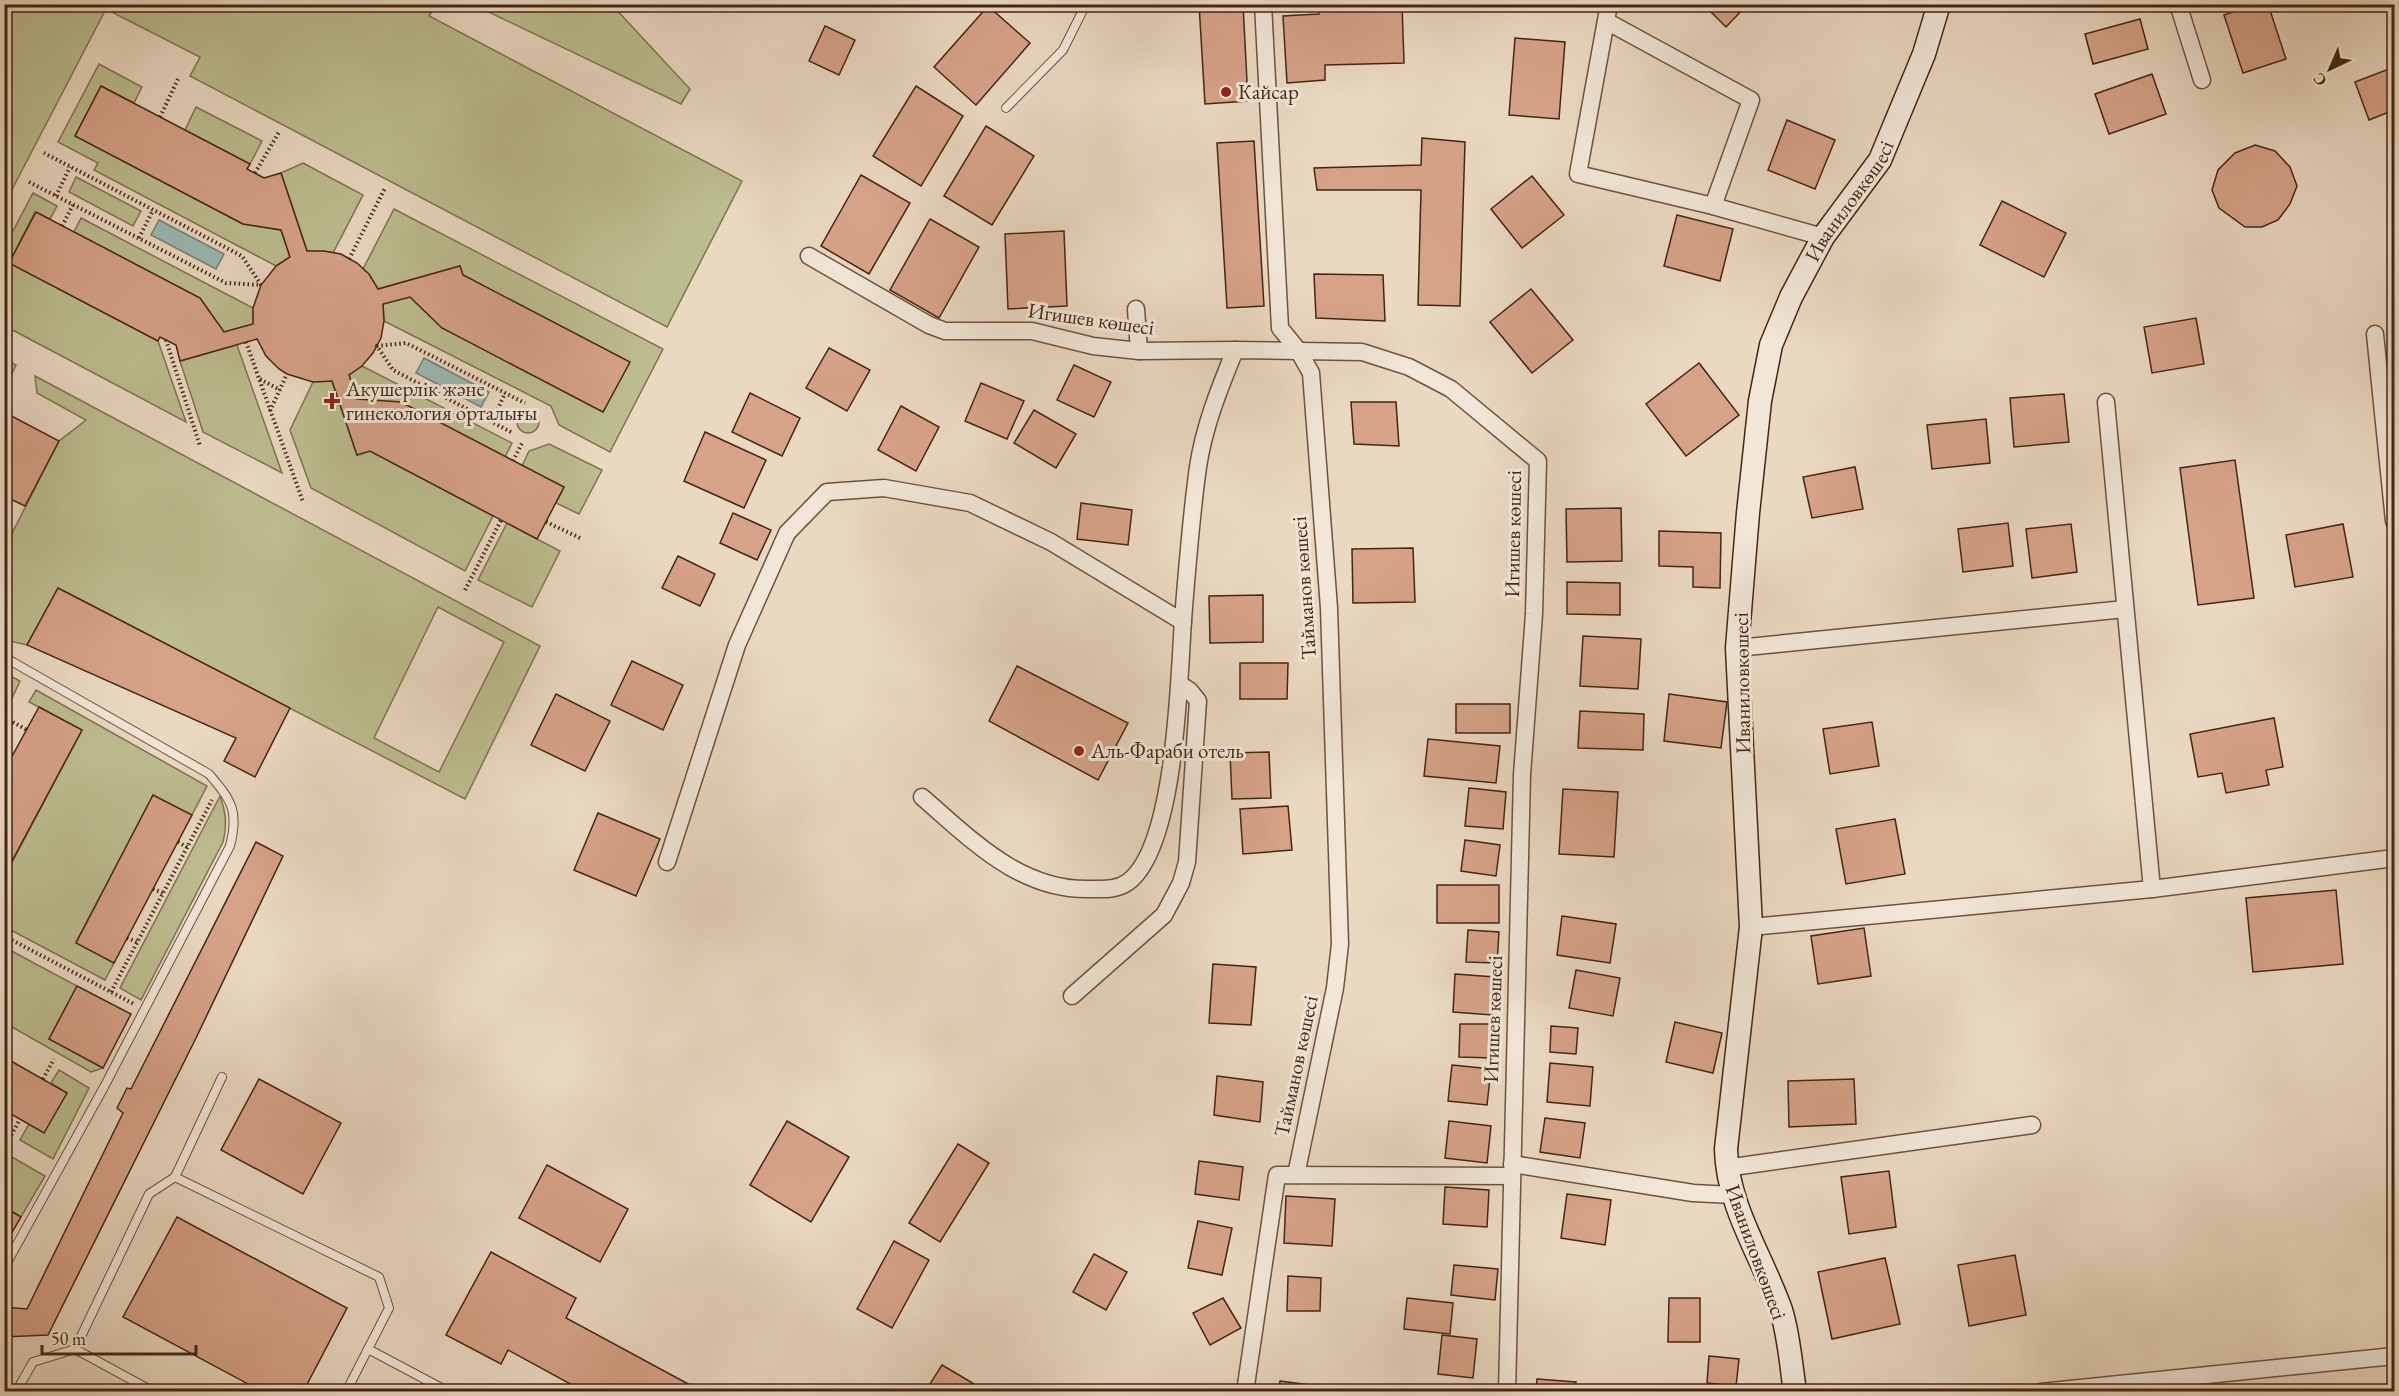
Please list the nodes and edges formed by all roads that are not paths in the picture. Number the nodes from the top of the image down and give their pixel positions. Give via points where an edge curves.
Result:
1 (1086, 4) edge
2 (1263, 4) edge
3 (1939, 4) edge
4 (2178, 4) edge
5 (1607, 13) edge
6 (2202, 80) dead end
7 (1006, 108) dead end
8 (1713, 206) junction
9 (1824, 237) junction
10 (809, 256) dead end
11 (1136, 309) dead end
12 (2375, 334) dead end
13 (1235, 350) junction
14 (1298, 350) junction
15 (1138, 351) junction
16 (2106, 402) dead end
17 (2394, 521) edge
18 (2125, 609) junction
19 (1183, 622) junction
20 (1737, 648) junction
21 (4, 657) edge
22 (1181, 685) junction
23 (922, 797) dead end
24 (2394, 858) edge
25 (667, 862) dead end
26 (2152, 889) junction
27 (1751, 927) junction
28 (1071, 996) dead end
29 (222, 1077) dead end
30 (2032, 1125) dead end
31 (1726, 1168) junction
32 (1512, 1170) junction
33 (1296, 1175) junction
34 (175, 1177) junction
35 (1733, 1195) junction
36 (4, 1268) edge
37 (75, 1349) junction
38 (368, 1349) junction
39 (2394, 1356) edge
40 (16, 1392) edge
41 (154, 1392) edge
42 (346, 1392) edge
43 (449, 1392) edge
44 (1245, 1392) edge
45 (1507, 1392) edge
46 (1795, 1392) edge
47 (2041, 1392) edge

1 - 7 lane via 1062,50
2 - 14 street, Тайманов көшесі via 1280,328
3 - 9 street, Иваниловкөшесі via 1924,54 1880,160
4 - 6 street
5 - 8 street via 1751,100
5 - 8 street via 1578,174
8 - 9 street
9 - 20 street, Иваниловкөшесі via 1791,297 1771,345 1751,479
10 - 15 street, Игишев көшесі via 945,331 1032,331 1093,346
11 - 15 street
12 - 17 street
13 - 14 street, Игишев көшесі
13 - 15 street, Игишев көшесі
13 - 19 street via 1213,406 1198,464
14 - 32 street, Игишев көшесі via 1362,352 1409,367 1451,389 1538,461 1534,614 1522,775
14 - 33 street, Тайманов көшесі via 1311,373 1329,608 1340,944 1335,988
16 - 18 street
18 - 20 street
18 - 26 street
19 - 22 street
19 - 25 street via 1051,542 970,502 884,488 826,492 787,533 737,645
20 - 27 street, Иваниловкөшесі
21 - 36 lane via 209,774 229,797 235,824 230,846
22 - 23 street via 1158,832 1148,855 1128,882 1113,889 1051,886 1022,875 992,856
22 - 28 street via 1198,700 1186,862 1181,883 1164,915
24 - 26 street
26 - 27 street
27 - 31 street, Иваниловкөшесі
29 - 34 lane
30 - 31 street
31 - 35 street, Иваниловкөшесі
32 - 33 street
32 - 35 street
32 - 45 street, Игишев көшесі
33 - 44 street via 1277,1175
34 - 37 lane via 149,1194
34 - 38 lane via 379,1277 389,1308
35 - 46 street, Иваниловкөшесі via 1781,1311
37 - 40 lane via 33,1362
37 - 41 lane
38 - 42 lane
38 - 43 lane
39 - 47 street

